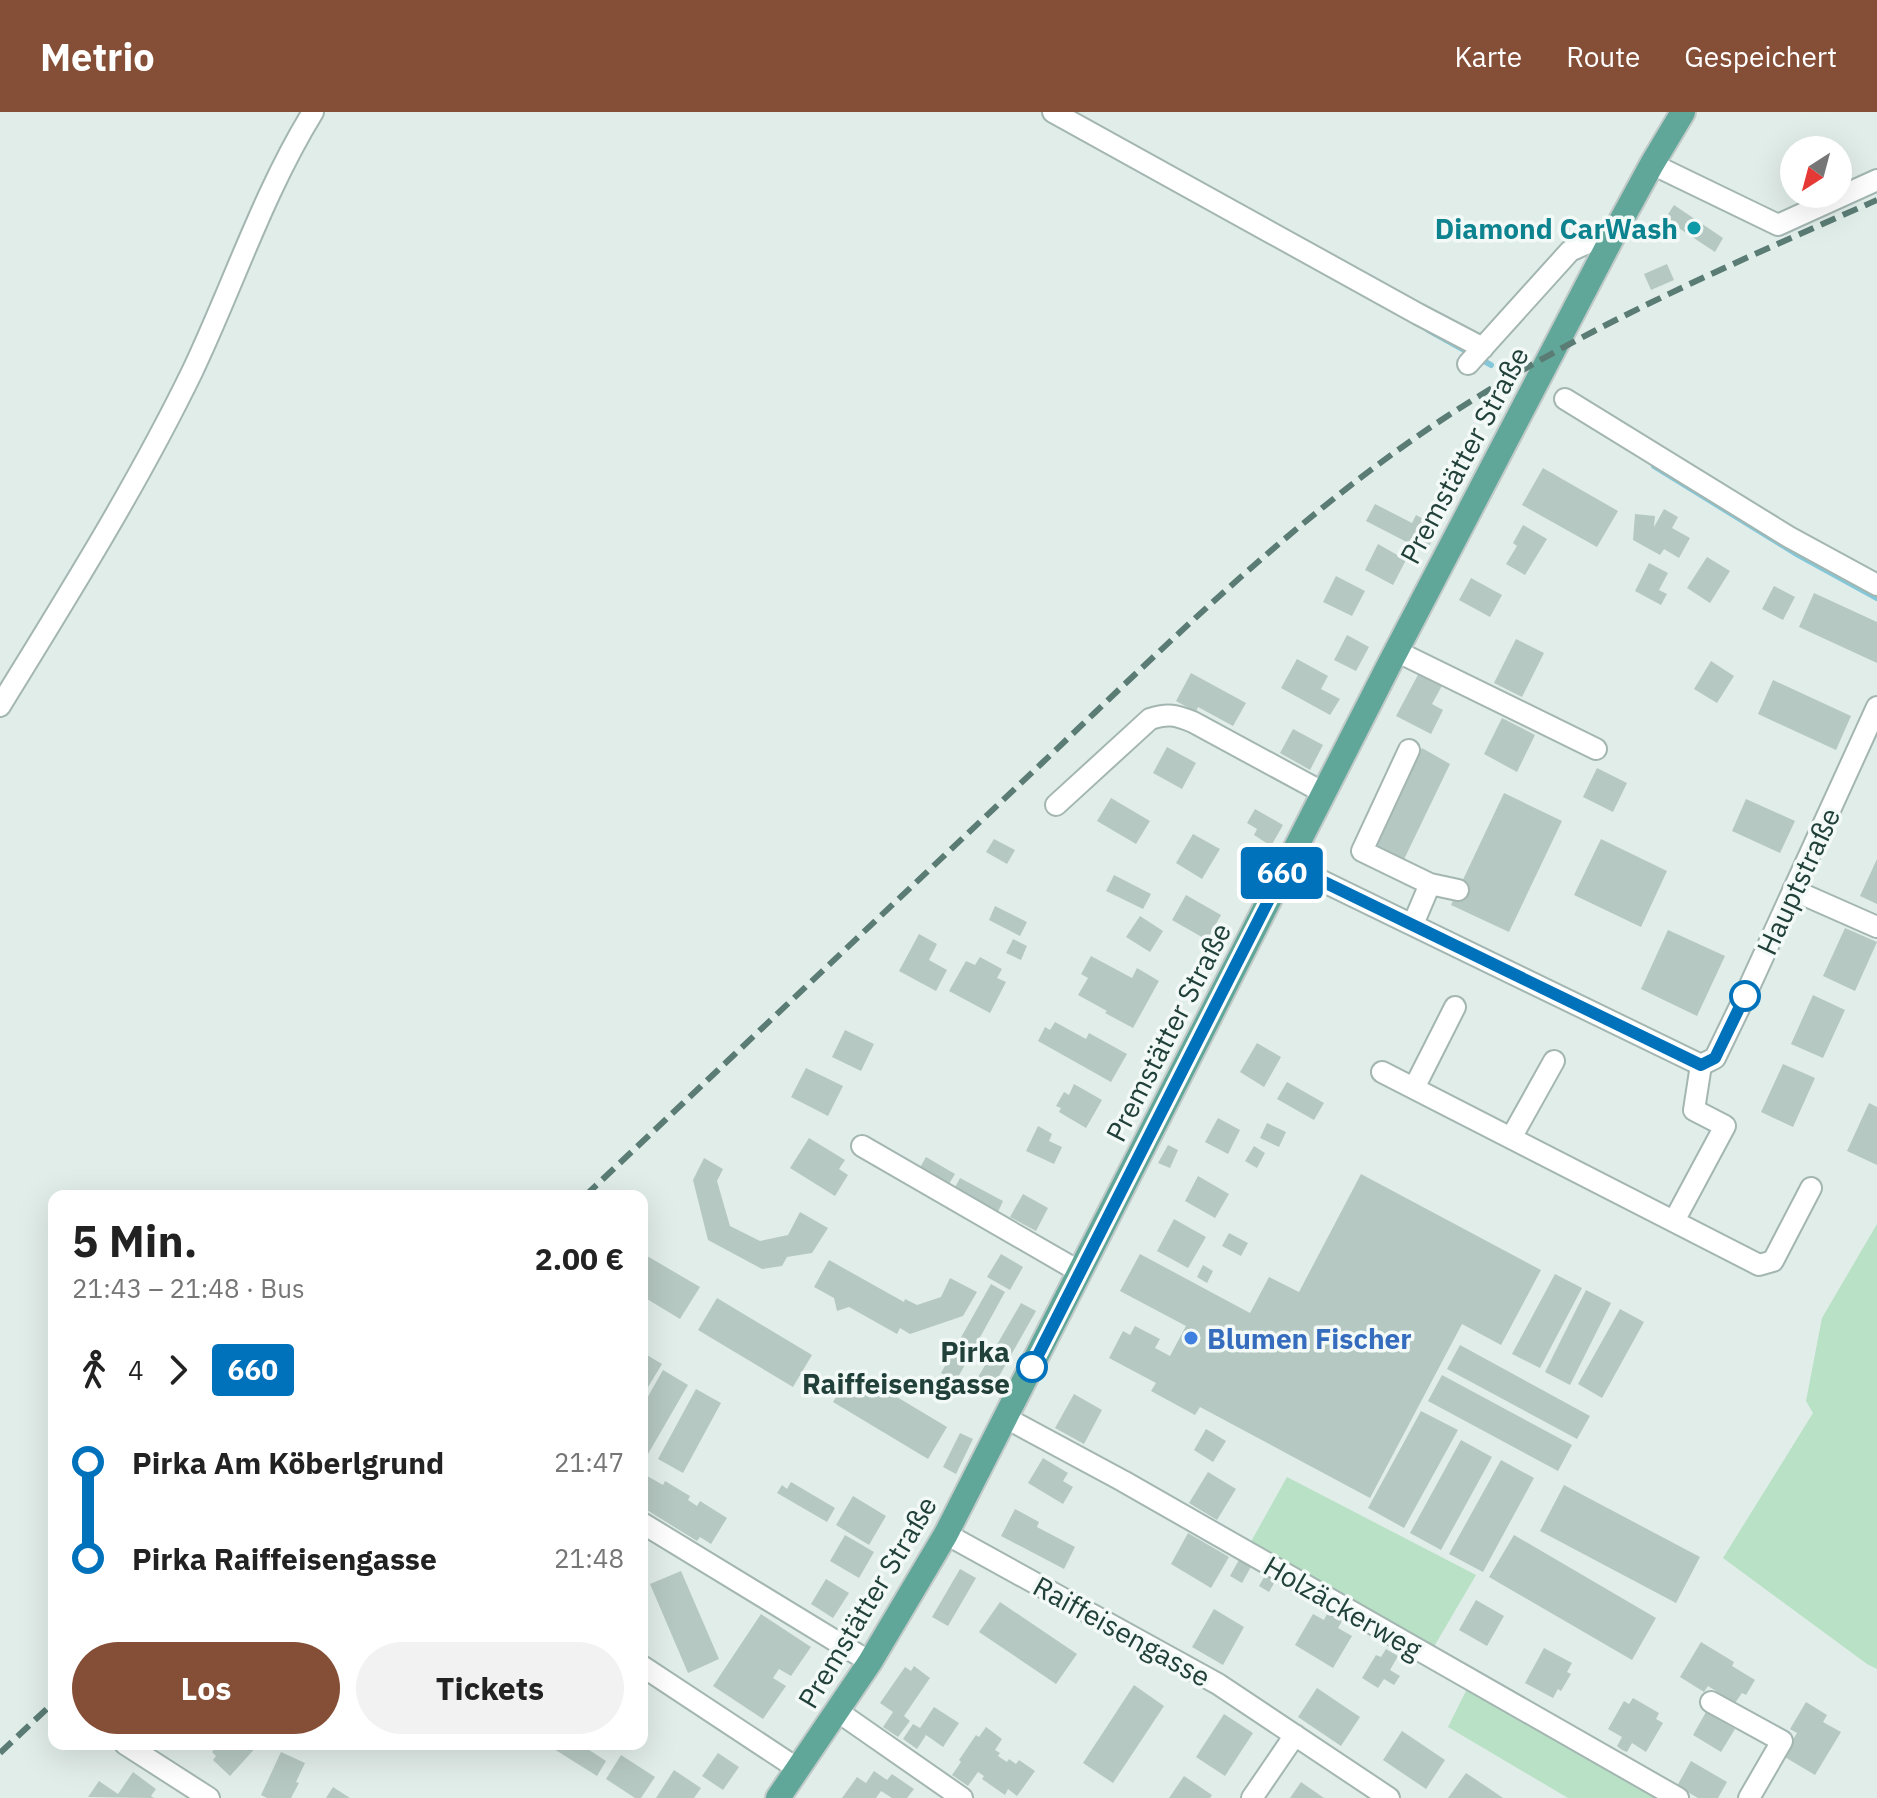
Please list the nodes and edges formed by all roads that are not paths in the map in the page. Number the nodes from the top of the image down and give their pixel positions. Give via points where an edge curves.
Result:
1 (313, 112) edge
2 (1053, 112) edge
3 (1683, 112) edge
4 (1652, 164) junction
5 (1877, 180) edge
6 (1616, 230) junction
7 (1565, 399) dead end
8 (1877, 585) edge
9 (1396, 651) junction
10 (0, 706) edge
11 (1877, 707) edge
12 (1596, 749) dead end
13 (1409, 750) dead end
14 (1324, 793) junction
15 (1056, 805) dead end
16 (1287, 864) junction
17 (1430, 884) junction
18 (1458, 890) dead end
19 (1793, 890) junction
20 (1413, 924) junction
21 (1877, 927) edge
22 (1455, 1007) dead end
23 (1554, 1061) dead end
24 (1701, 1065) junction
25 (1382, 1072) dead end
26 (1414, 1088) junction
27 (1511, 1138) junction
28 (862, 1146) dead end
29 (1811, 1188) dead end
30 (1674, 1221) junction
31 (1080, 1272) junction
32 (1006, 1418) junction
33 (648, 1527) edge
34 (946, 1534) junction
35 (870, 1662) junction
36 (648, 1670) edge
37 (1711, 1702) dead end
38 (837, 1711) junction
39 (1295, 1735) junction
40 (134, 1750) edge
41 (798, 1769) junction
42 (209, 1798) edge
43 (778, 1798) edge
44 (962, 1798) edge
45 (1252, 1798) edge
46 (1389, 1798) edge
47 (1678, 1798) edge
48 (1749, 1798) edge

1 - 10 street via 135,479
2 - 6 street via 1404,307 1477,354 1570,251
3 - 4 main road, Premstätter Straße
4 - 5 street via 1778,225
4 - 6 main road, Premstätter Straße
6 - 9 main road, Premstätter Straße
7 - 8 street
9 - 12 street
9 - 14 main road, Premstätter Straße
11 - 19 street, Hauptstraße
13 - 17 street via 1362,851
14 - 15 street via 1193,722 1162,715 1150,719
14 - 16 main road, Premstätter Straße
16 - 20 street
16 - 31 main road, Premstätter Straße
17 - 18 street
17 - 20 street
19 - 21 street
19 - 24 street, Hauptstraße via 1715,1058
20 - 24 street
22 - 26 street
23 - 27 street
24 - 30 street via 1694,1110 1725,1126
25 - 26 street
26 - 27 street
27 - 30 street
28 - 31 street
29 - 30 street via 1773,1261 1759,1265
31 - 32 main road, Premstätter Straße
32 - 34 main road, Premstätter Straße
32 - 47 street, Holzäckerweg
33 - 35 street
34 - 35 main road, Premstätter Straße
34 - 39 street, Raiffeisengasse via 1218,1684
35 - 38 main road, Premstätter Straße
36 - 41 street
37 - 48 street via 1782,1741
38 - 41 main road, Premstätter Straße
38 - 44 street
39 - 45 street
39 - 46 street, Raiffeisengasse
40 - 42 street
41 - 43 main road, Premstätter Straße

